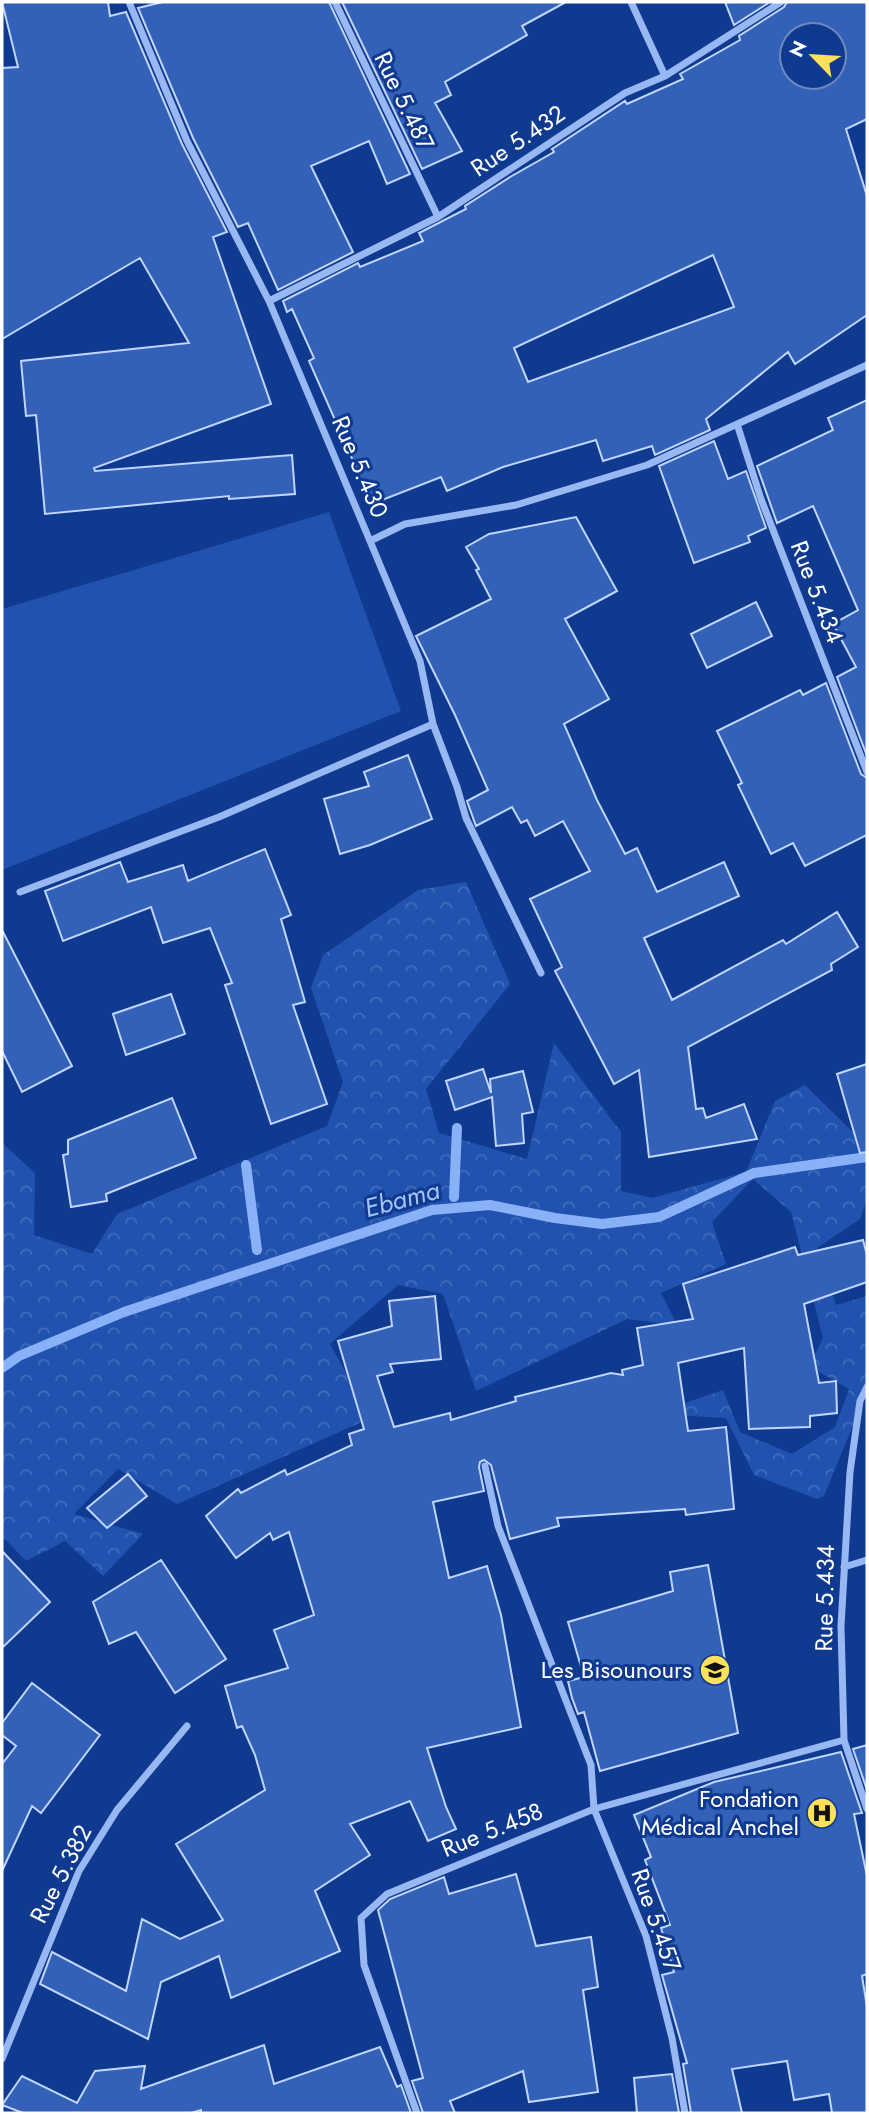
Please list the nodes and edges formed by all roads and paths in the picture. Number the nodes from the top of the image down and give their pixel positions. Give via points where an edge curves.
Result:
1 (129, 2) edge
2 (335, 2) edge
3 (631, 2) edge
4 (781, 2) edge
5 (665, 76) junction
6 (438, 217) junction
7 (269, 301) junction
8 (867, 365) edge
9 (737, 424) junction
10 (370, 541) junction
11 (433, 724) junction
12 (867, 772) edge
13 (20, 892) dead end
14 (541, 972) dead end
15 (867, 1387) edge
16 (485, 1466) dead end
17 (867, 1560) edge
18 (844, 1567) junction
19 (187, 1726) dead end
20 (844, 1740) junction
21 (594, 1808) junction
22 (867, 1809) edge
23 (2, 2059) edge
24 (418, 2113) edge
25 (685, 2113) edge

1 - 7 street, Rue 5.430 via 187,141
2 - 6 street, Rue 5.487
3 - 5 street
4 - 5 street, Rue 5.432
5 - 6 street, Rue 5.432 via 625,93
6 - 7 street, Rue 5.432
7 - 10 street, Rue 5.430
8 - 9 street, Rue 5.430
9 - 10 street, Rue 5.430 via 647,465 516,505 404,524
9 - 12 street, Rue 5.434 via 761,499
10 - 11 street via 420,662
11 - 13 street via 219,817
11 - 14 street via 466,818
15 - 18 street, Rue 5.434 via 860,1401 850,1472
16 - 21 street, Rue 5.457 via 498,1526 591,1765
17 - 18 street
18 - 20 street, Rue 5.434
19 - 23 street, Rue 5.382 via 117,1810 79,1871
20 - 21 street, Rue 5.458
20 - 22 street, Rue 5.434
21 - 24 street, Rue 5.458 via 387,1894 361,1918 364,1965
21 - 25 street, Rue 5.457 via 646,1936

